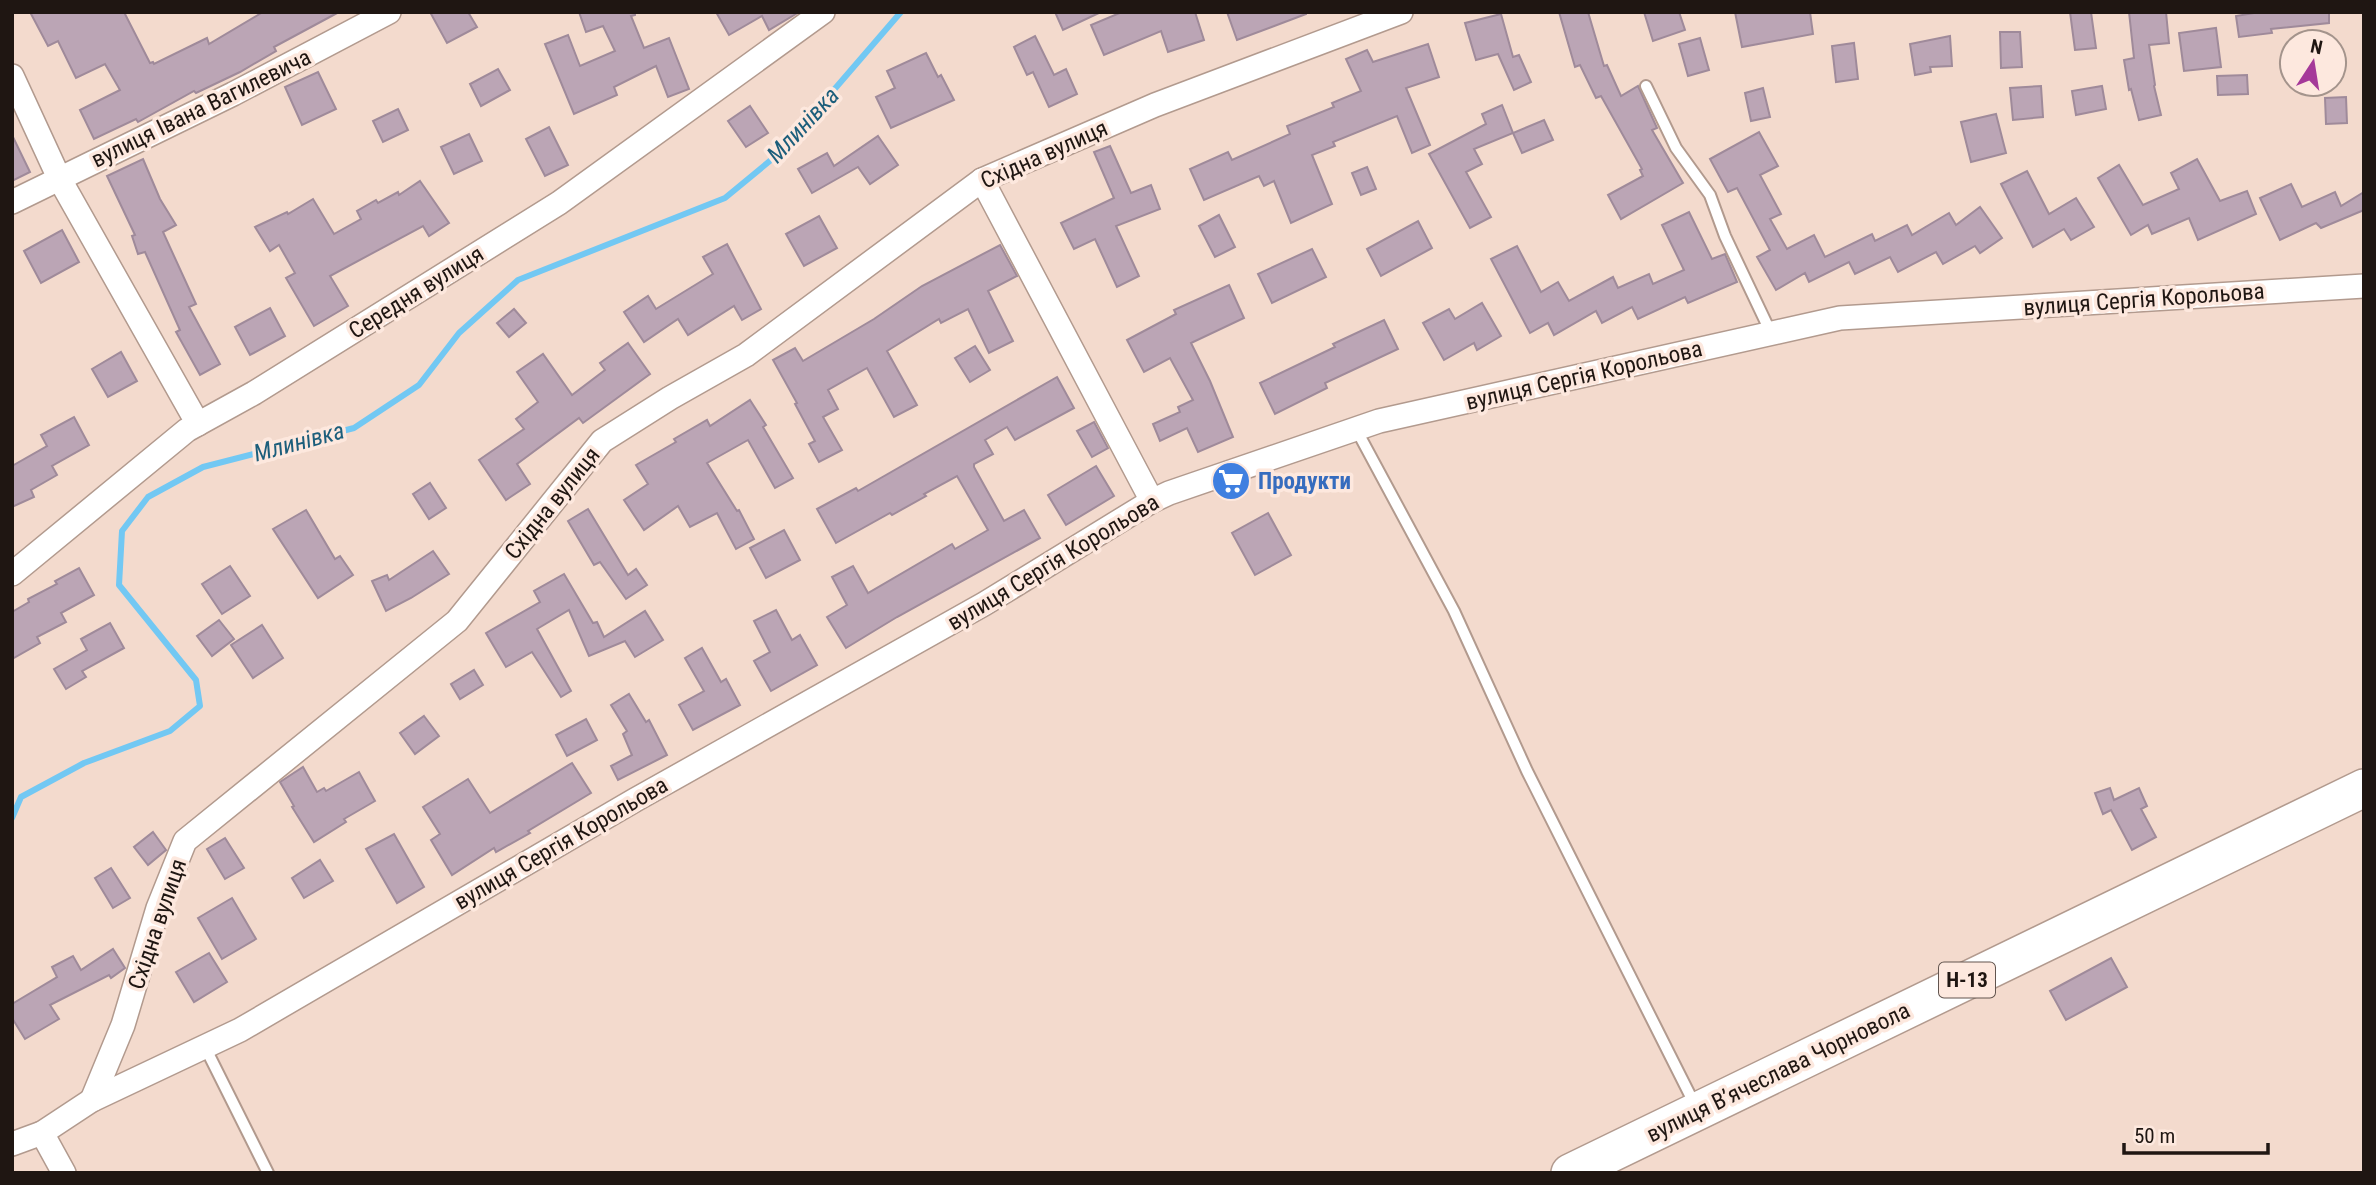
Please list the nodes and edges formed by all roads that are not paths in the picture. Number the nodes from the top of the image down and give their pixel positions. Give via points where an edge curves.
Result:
1 (389, 12) edge
2 (822, 12) edge
3 (1401, 12) edge
4 (12, 76) edge
5 (1646, 86) dead end
6 (59, 178) junction
7 (982, 180) junction
8 (12, 202) edge
9 (2364, 286) edge
10 (1771, 333) junction
11 (198, 424) junction
12 (1356, 429) junction
13 (1152, 501) junction
14 (12, 574) edge
15 (2364, 788) edge
16 (205, 1046) junction
17 (92, 1100) junction
18 (1698, 1111) junction
19 (42, 1133) junction
20 (12, 1144) edge
21 (64, 1173) edge
22 (268, 1173) edge
23 (1570, 1173) edge

1 - 6 street, вулиця Івана Вагилевича
2 - 11 street, Середня вулиця via 559,202
3 - 7 street, Східна вулиця via 1155,105
4 - 6 street
5 - 10 lane via 1676,148 1710,195
6 - 8 street, вулиця Івана Вагилевича
6 - 11 street
7 - 13 street
7 - 17 street, Східна вулиця via 746,355 602,441 457,621 186,841 158,908 123,1025
9 - 10 street, вулиця Сергія Корольова via 1840,318
10 - 12 street, вулиця Сергія Корольова
11 - 14 street, Середня вулиця
12 - 13 street, вулиця Сергія Корольова
12 - 18 lane via 1454,611 1527,771
13 - 16 street, вулиця Сергія Корольова via 984,604
15 - 18 main road, вулиця Вʼячеслава Чорновола / Н-13
16 - 17 street, вулиця Сергія Корольова
16 - 22 lane
17 - 19 street
18 - 23 main road, вулиця Вʼячеслава Чорновола / Н-13
19 - 20 street
19 - 21 street

